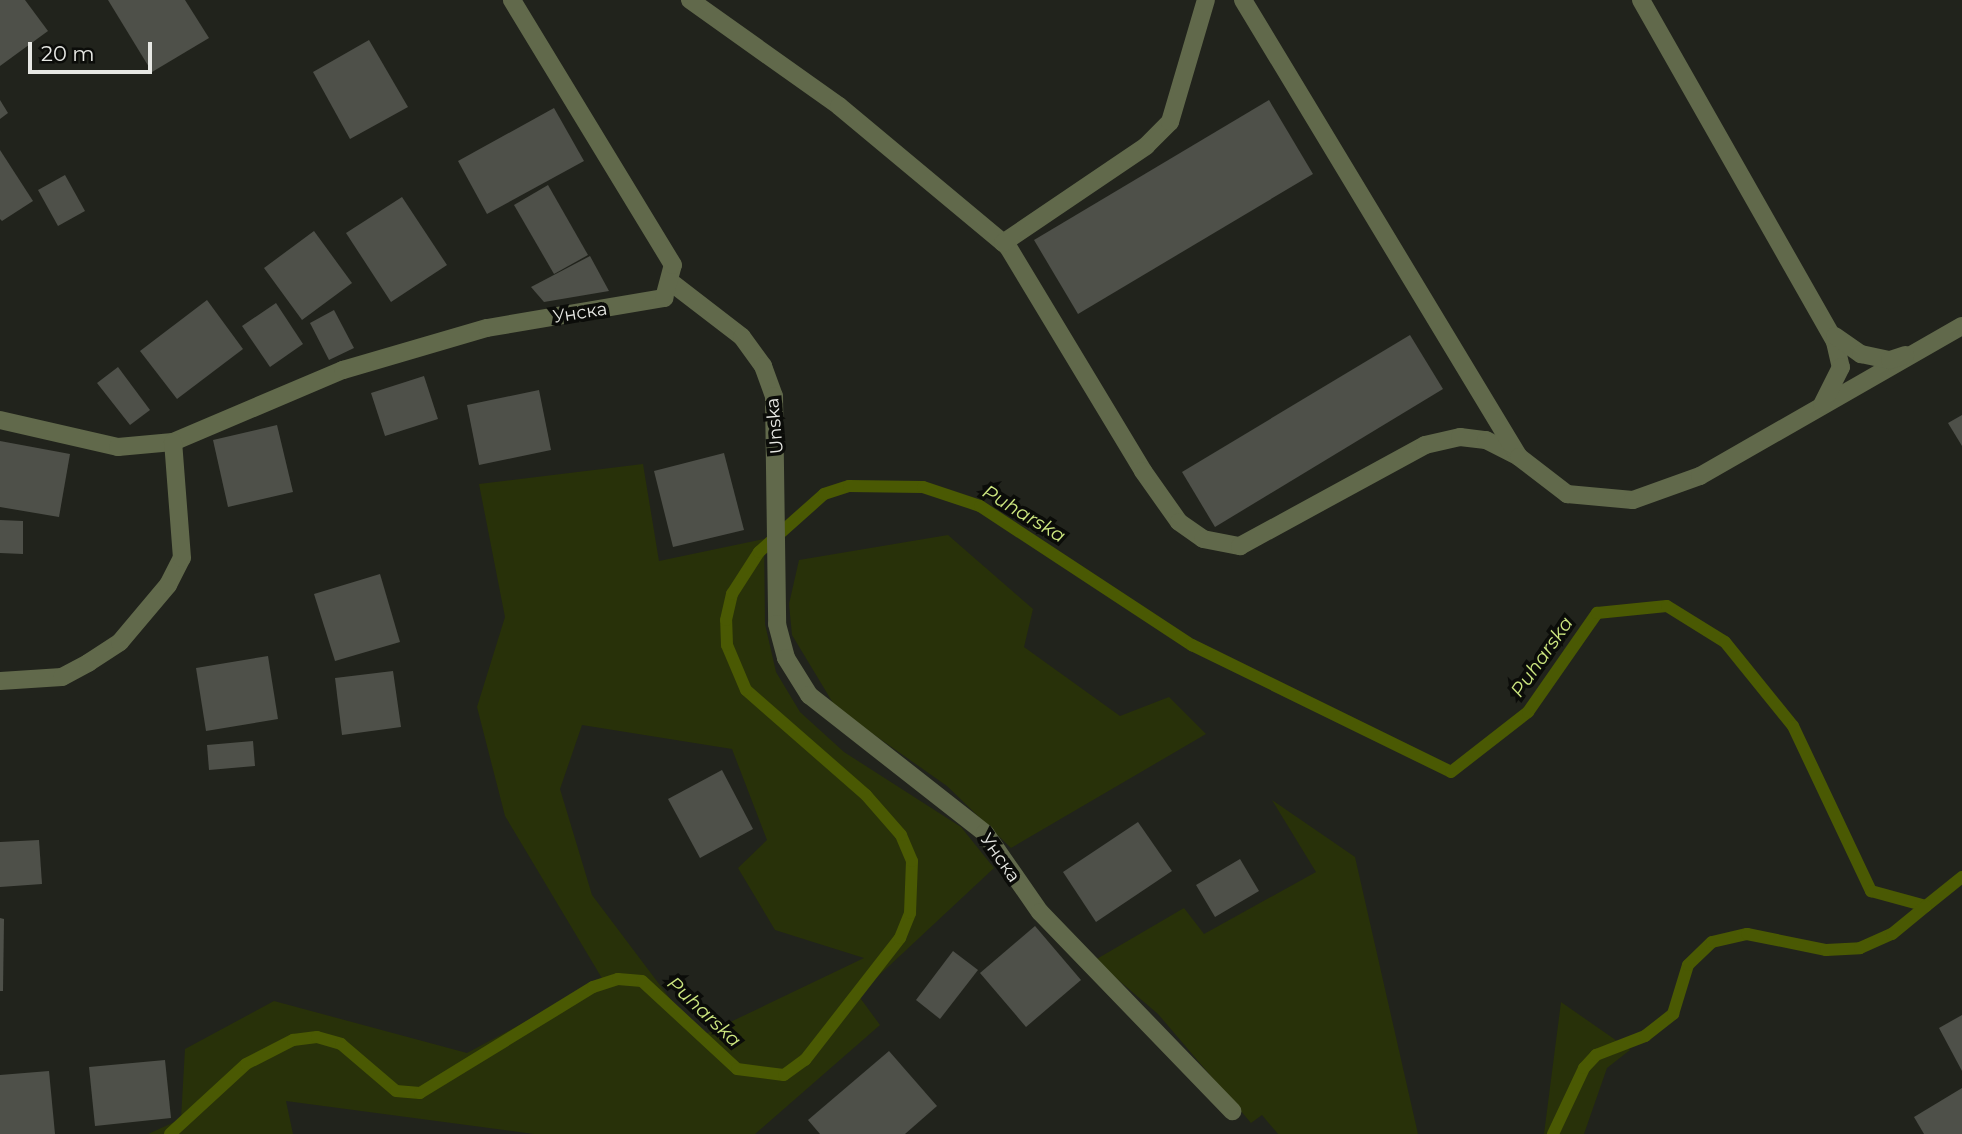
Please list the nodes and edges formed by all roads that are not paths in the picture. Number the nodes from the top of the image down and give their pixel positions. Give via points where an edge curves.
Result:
1 (512, 0) edge
2 (690, 0) edge
3 (1206, 0) edge
4 (1243, 0) edge
5 (1642, 0) edge
6 (1003, 243) junction
7 (672, 283) junction
8 (1826, 325) junction
9 (1962, 326) edge
10 (1924, 349) junction
11 (1811, 414) junction
12 (0, 420) edge
13 (173, 442) junction
14 (1519, 457) junction
15 (780, 569) joint
16 (0, 681) edge
17 (1232, 1111) dead end

1 - 7 street via 650,224 673,265
2 - 6 street via 839,106
3 - 6 street via 1170,122 1146,146
4 - 14 street
5 - 8 street
6 - 14 street via 1179,522 1222,547 1273,530 1425,445 1460,437 1486,440
7 - 13 street, Унска via 664,298 649,302 487,328 344,370
7 - 15 street, Unska via 724,322 763,366 774,396
8 - 10 street via 1848,348 1876,358
8 - 11 street via 1841,367 1830,396
9 - 10 street
10 - 11 street
11 - 14 street via 1700,476 1633,500 1567,494
12 - 13 street, Унска via 118,447
13 - 16 street via 182,558 168,585 120,642 88,663 62,677
15 - 17 street, Унска via 777,624 786,659 809,695 985,833 1040,912

